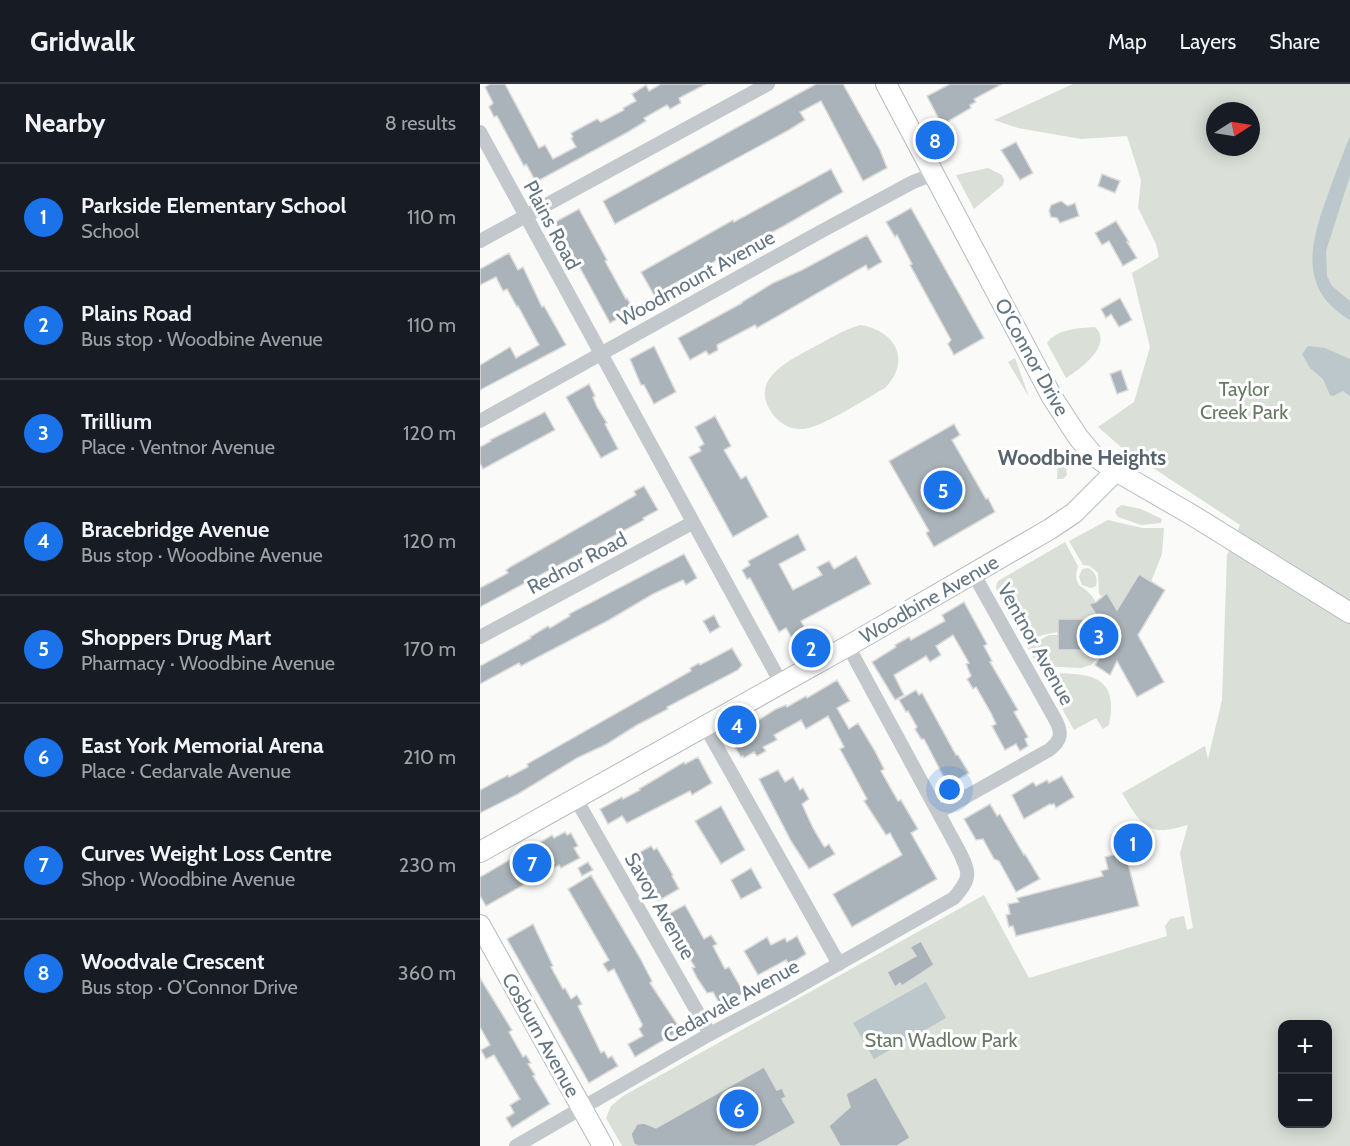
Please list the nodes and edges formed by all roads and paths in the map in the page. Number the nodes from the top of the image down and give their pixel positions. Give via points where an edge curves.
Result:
1 (768, 84) edge
2 (890, 85) edge
3 (480, 132) edge
4 (934, 174) junction
5 (525, 215) junction
6 (480, 241) edge
7 (600, 353) junction
8 (480, 421) edge
9 (1116, 471) junction
10 (693, 523) junction
11 (973, 573) junction
12 (1350, 613) edge
13 (480, 638) edge
14 (848, 646) junction
15 (781, 683) junction
16 (705, 726) junction
17 (576, 799) junction
18 (939, 812) junction
19 (480, 852) edge
20 (480, 925) edge
21 (839, 964) junction
22 (710, 1034) junction
23 (582, 1108) junction
24 (516, 1146) edge
25 (603, 1146) edge

1 - 5 street
2 - 4 main road, O'Connor Drive
3 - 5 street, Plains Road
4 - 7 street, Woodmount Avenue
4 - 9 main road, O'Connor Drive via 1052,397 1093,455
5 - 6 street
5 - 7 street, Plains Road
7 - 8 street, Woodmount Avenue
7 - 10 street, Plains Road
9 - 11 main road, Woodbine Avenue via 1074,513
9 - 12 main road, O'Connor Drive
10 - 13 street, Rednor Road
10 - 15 street, Plains Road
11 - 14 main road, Woodbine Avenue
11 - 18 street, Ventnor Avenue via 1061,735 1049,750
14 - 15 main road, Woodbine Avenue
14 - 18 street
15 - 16 main road, Woodbine Avenue
16 - 17 main road, Woodbine Avenue
16 - 21 street
17 - 19 main road, Woodbine Avenue
17 - 22 street, Savoy Avenue
18 - 21 street, Cedarvale Avenue via 968,872 967,883 954,898
20 - 23 main road, Cosburn Avenue
21 - 22 street, Cedarvale Avenue
22 - 23 street, Cedarvale Avenue
23 - 24 street, Cedarvale Avenue
23 - 25 main road, Cosburn Avenue

